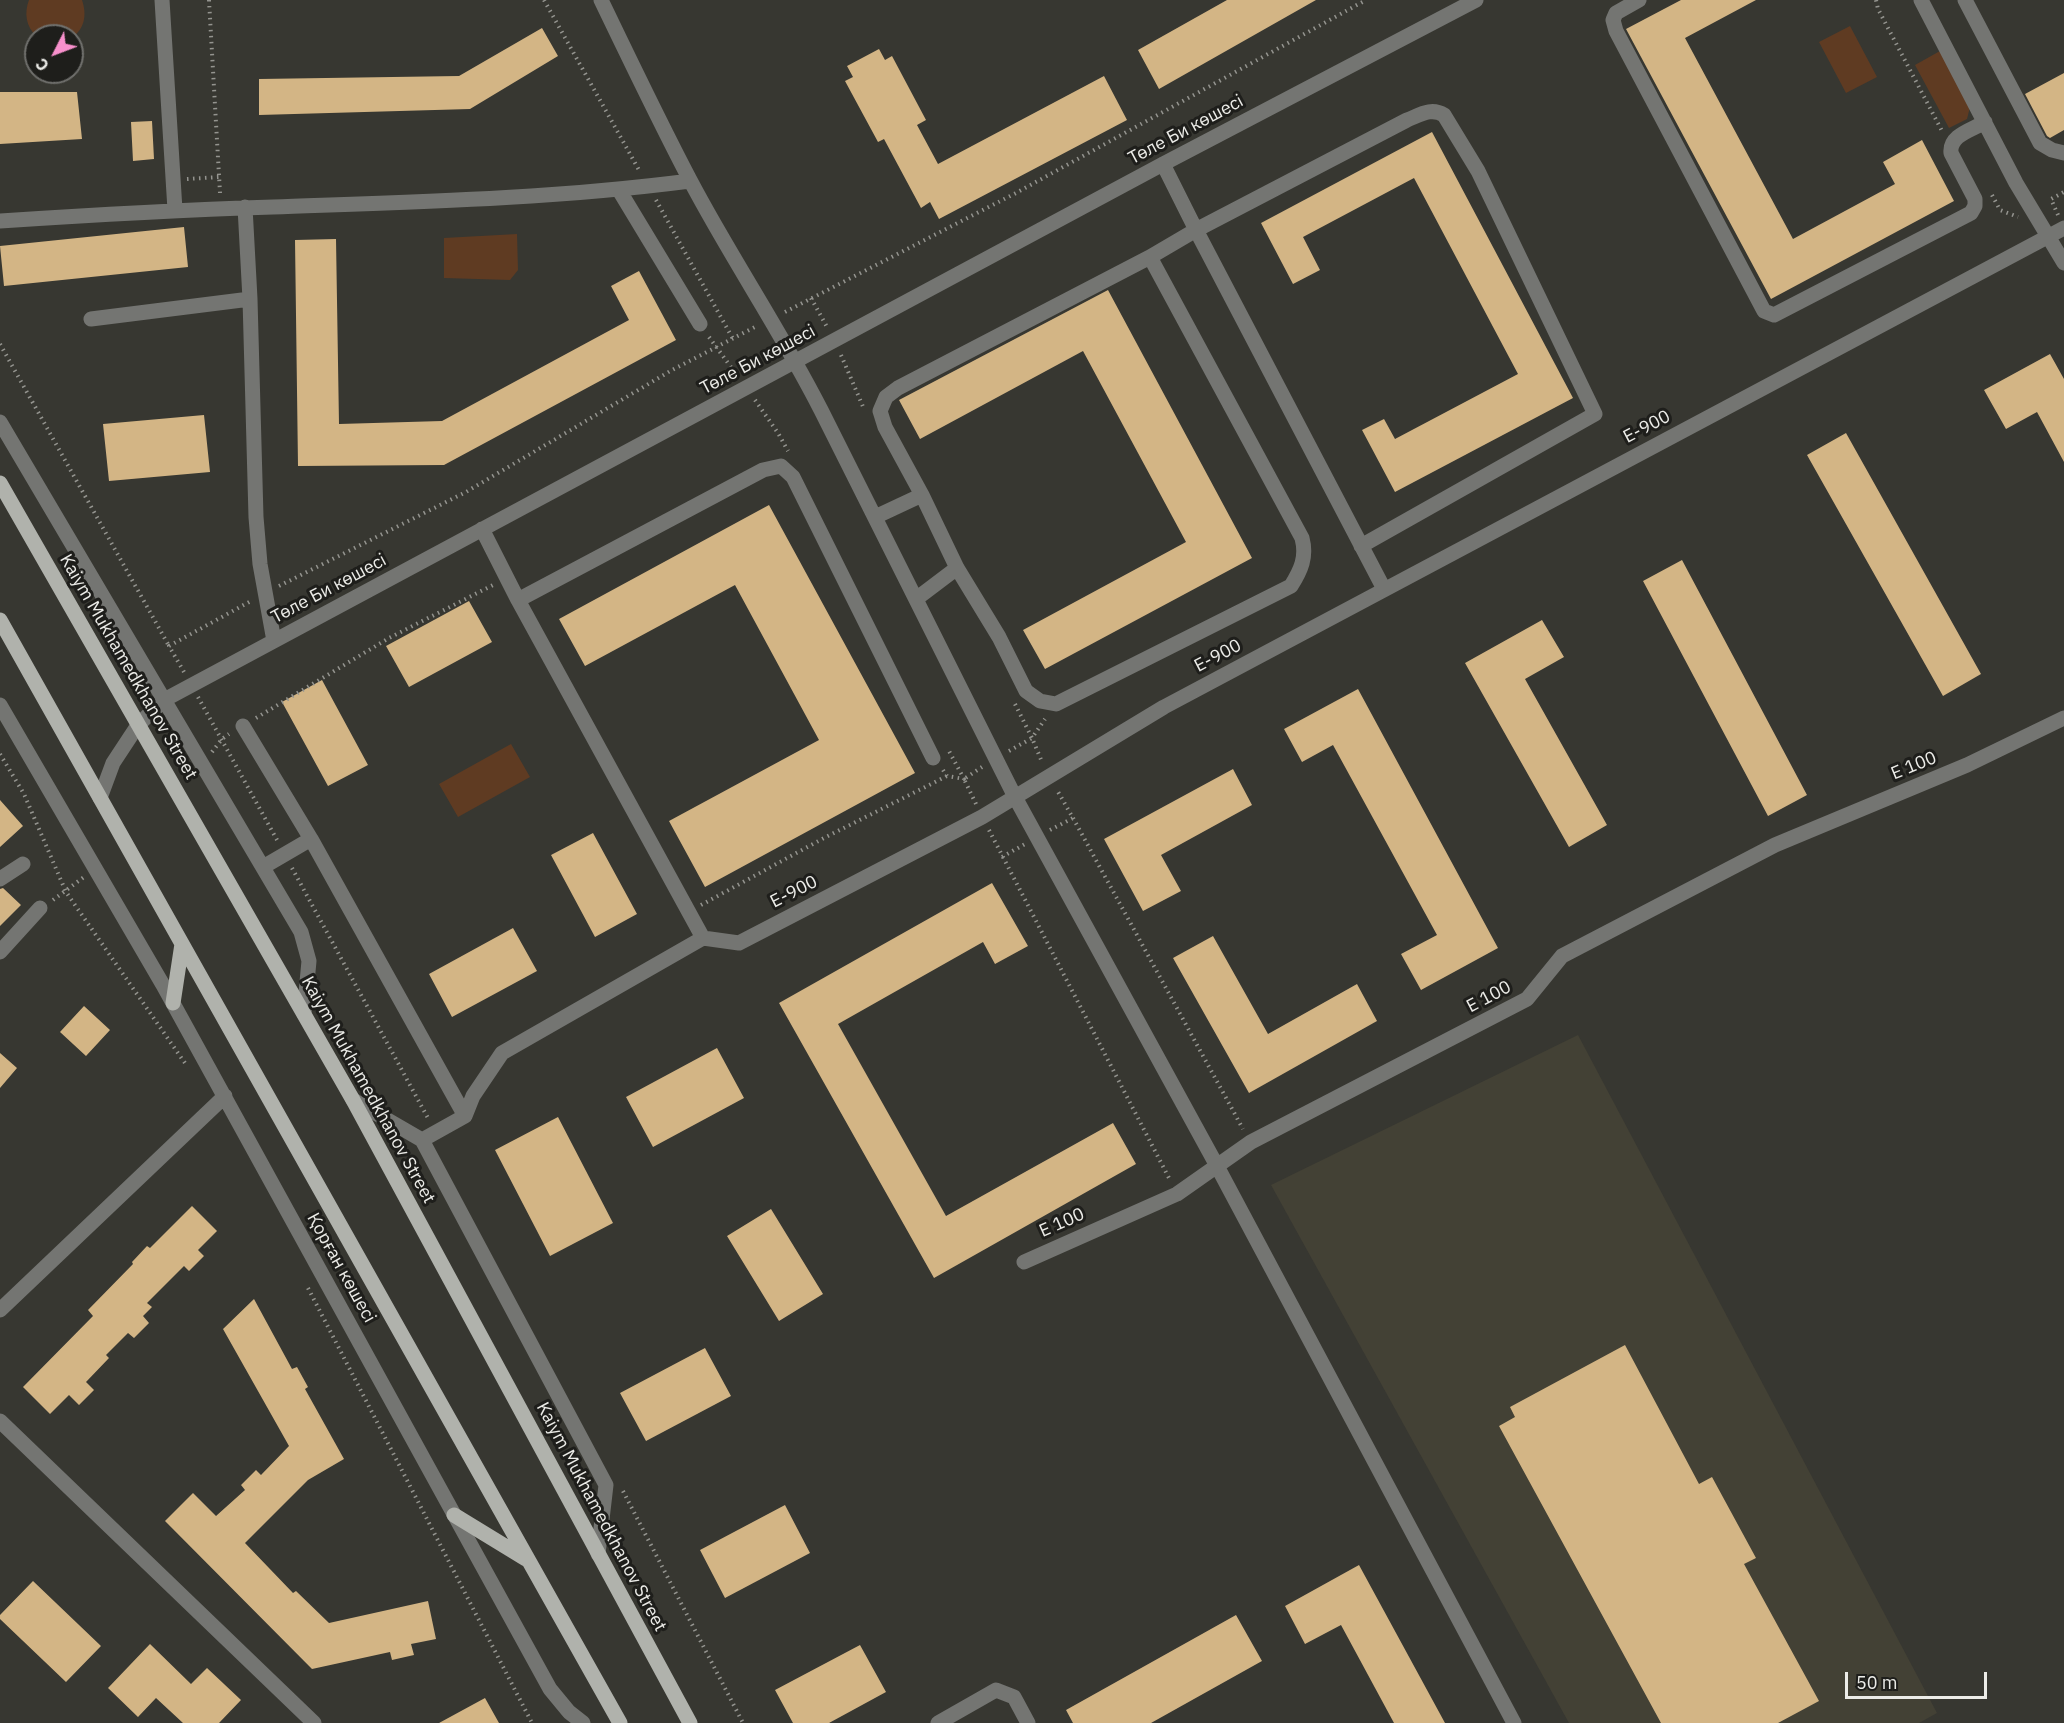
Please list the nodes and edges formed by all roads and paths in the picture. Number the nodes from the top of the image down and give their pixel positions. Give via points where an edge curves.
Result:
1 (162, 0) edge
2 (209, 0) edge
3 (601, 0) edge
4 (1366, 0) edge
5 (1474, 0) edge
6 (1639, 0) edge
7 (1922, 0) edge
8 (1965, 0) edge
9 (1986, 122) junction
10 (2064, 153) edge
11 (1163, 164) junction
12 (219, 177) junction
13 (173, 180) junction
14 (690, 180) junction
15 (619, 190) junction
16 (2064, 192) edge
17 (245, 207) junction
18 (221, 208) junction
19 (175, 210) junction
20 (0, 221) edge
21 (2062, 223) edge
22 (1196, 230) junction
23 (2049, 236) junction
24 (1150, 256) junction
25 (2064, 263) edge
26 (250, 299) junction
27 (91, 319) dead end
28 (770, 320) junction
29 (700, 324) dead end
30 (0, 344) edge
31 (796, 362) junction
32 (0, 422) edge
33 (0, 483) edge
34 (922, 495) junction
35 (874, 517) junction
36 (482, 529) junction
37 (1361, 546) junction
38 (957, 568) junction
39 (507, 578) junction
40 (1384, 589) junction
41 (265, 594) junction
42 (916, 599) junction
43 (518, 600) junction
44 (0, 620) edge
45 (274, 641) junction
46 (169, 646) junction
47 (192, 686) junction
48 (165, 700) junction
49 (0, 705) edge
50 (2064, 717) edge
51 (138, 725) junction
52 (243, 726) junction
53 (222, 739) junction
54 (0, 754) edge
55 (933, 758) dead end
56 (203, 765) junction
57 (947, 776) dead end
58 (1015, 797) junction
59 (100, 798) junction
60 (982, 817) junction
61 (1073, 818) dead end
62 (312, 839) junction
63 (23, 864) dead end
64 (263, 867) junction
65 (95, 868) junction
66 (0, 879) edge
67 (66, 892) junction
68 (40, 908) joint
69 (689, 912) junction
70 (704, 938) junction
71 (182, 944) junction
72 (0, 952) edge
73 (173, 1003) junction
74 (304, 1014) junction
75 (188, 1068) dead end
76 (225, 1096) junction
77 (354, 1100) junction
78 (465, 1116) junction
79 (422, 1140) junction
80 (1251, 1142) junction
81 (1217, 1166) junction
82 (1177, 1194) junction
83 (1024, 1262) dead end
84 (308, 1287) dead end
85 (0, 1310) edge
86 (0, 1421) edge
87 (454, 1515) junction
88 (598, 1554) junction
89 (528, 1561) junction
90 (314, 1723) edge
91 (532, 1723) edge
92 (583, 1723) edge
93 (620, 1723) edge
94 (690, 1723) edge
95 (938, 1723) edge
96 (1028, 1723) edge
97 (1514, 1723) edge

1 - 13 street
2 - 12 path
3 - 14 street
4 - 28 path via 1016,193
5 - 11 street, Төле Би көшесі
6 - 9 street via 1616,13 1616,31 1768,315 1971,213 1975,199 1951,153 1951,144
7 - 9 street
8 - 10 street via 2040,143
9 - 23 street via 2016,183
11 - 22 street
11 - 31 street, Төле Би көшесі
12 - 13 path
12 - 18 path
13 - 19 street
14 - 15 street
14 - 28 street
15 - 17 street via 513,198
15 - 29 street
16 - 21 path via 2051,199
17 - 18 street
17 - 26 street
18 - 19 street
19 - 20 street
21 - 23 street, E-900
22 - 24 street
22 - 37 street
22 - 37 street via 1431,111 1444,115 1478,171 1595,414
23 - 25 street
23 - 40 street, E-900
24 - 34 street via 886,397 880,411 885,427
24 - 38 street via 1302,538 1305,552 1296,579 1291,586 1056,704 1040,701 1026,691
26 - 27 street
26 - 41 street via 256,517
28 - 31 street
28 - 41 path via 672,370 466,492
30 - 46 path
31 - 35 street
31 - 36 street, Төле Би көшесі
32 - 48 street
33 - 51 main road, Kaiym Mukhamedkhanov Street
34 - 35 street
34 - 38 street
35 - 42 street
36 - 39 street
36 - 45 street, Төле Би көшесі
37 - 40 street
38 - 42 street
39 - 43 street
39 - 52 path via 389,638
40 - 58 street, E-900 via 1164,707
41 - 45 street
41 - 46 path
42 - 58 street
43 - 55 street via 763,470 781,466 793,477
43 - 69 street
44 - 59 main road
45 - 47 street, Төле Би көшесі
46 - 47 path
47 - 48 street, Төле Би көшесі
47 - 53 path
48 - 51 street, Төле Би көшесі
48 - 56 street
49 - 65 street, Қорған көшесі
50 - 80 street, E 100 via 1967,765 1775,844 1562,956 1527,999
51 - 59 street, Төле Би көшесі via 113,763
51 - 74 main road, Kaiym Mukhamedkhanov Street
52 - 53 path
52 - 62 street
53 - 56 path
54 - 67 path via 24,794
56 - 64 street
57 - 69 path
58 - 60 street, E-900
58 - 81 street
59 - 71 main road
60 - 70 street, E-900 via 739,943
60 - 82 path
61 - 80 path
62 - 64 street
62 - 78 street
63 - 66 street
64 - 74 street via 301,932 309,961
65 - 67 path
65 - 73 street, Қорған көшесі
67 - 68 path
67 - 75 path
68 - 72 street
69 - 70 street
70 - 78 street via 502,1053 472,1096
71 - 73 main road
71 - 89 main road
73 - 76 street, Қорған көшесі
74 - 77 main road, Kaiym Mukhamedkhanov Street
76 - 85 street
76 - 87 street, Қорған көшесі
77 - 79 street
77 - 88 main road, Kaiym Mukhamedkhanov Street
78 - 79 street
79 - 88 street via 606,1485
80 - 81 street, E 100
81 - 82 street, E 100
81 - 97 street
82 - 83 street, E 100
84 - 91 path
86 - 90 street
87 - 89 main road
87 - 92 street, Қорған көшесі via 550,1689
88 - 94 main road, Kaiym Mukhamedkhanov Street
89 - 93 main road
95 - 96 street via 996,1690 1014,1697

